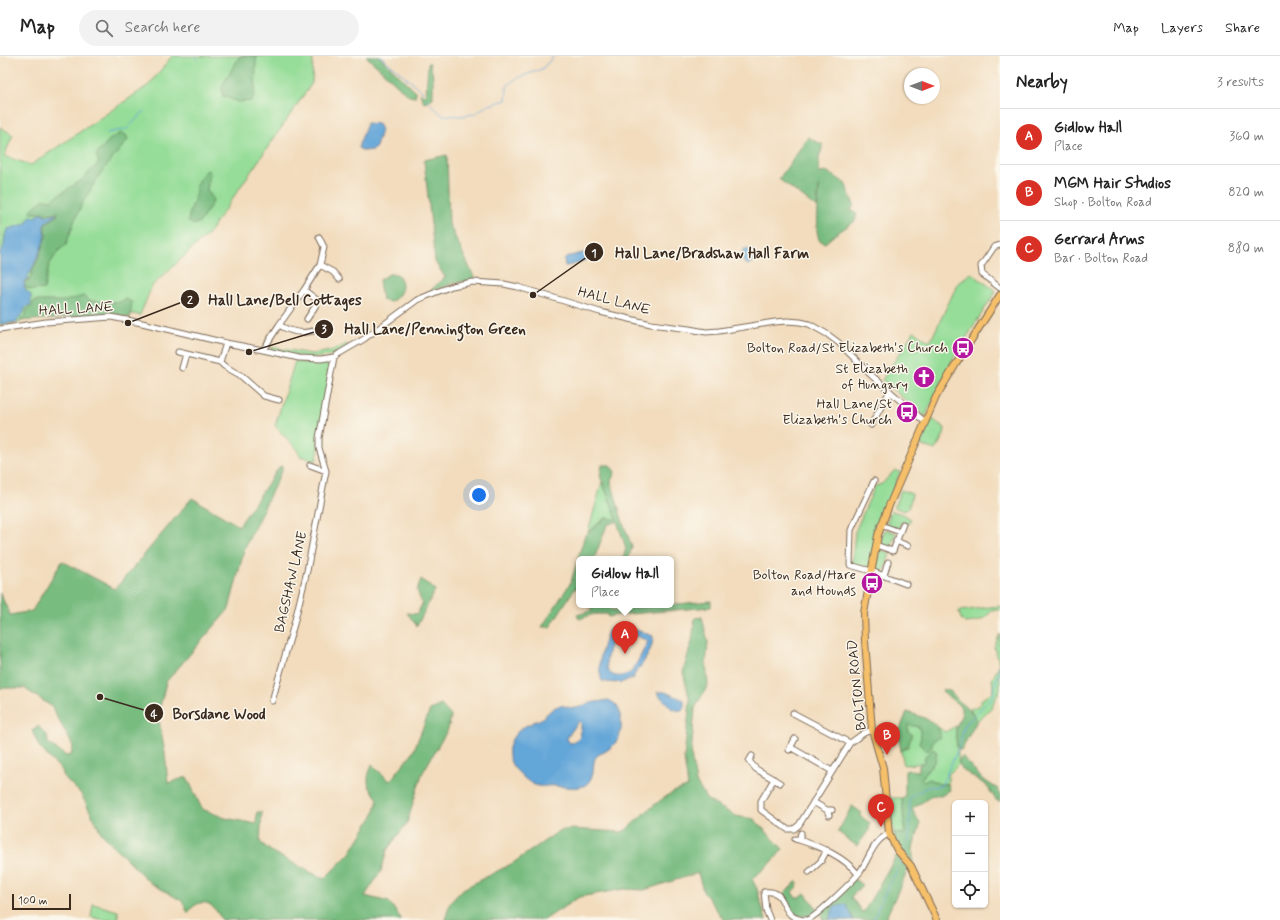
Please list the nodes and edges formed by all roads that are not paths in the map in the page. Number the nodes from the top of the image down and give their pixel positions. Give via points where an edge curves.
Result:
1 (319, 237) dead end
2 (1000, 245) edge
3 (320, 265) junction
4 (339, 279) dead end
5 (1000, 288) edge
6 (304, 290) junction
7 (1000, 295) edge
8 (307, 319) dead end
9 (278, 325) junction
10 (326, 327) dead end
11 (0, 329) edge
12 (226, 343) junction
13 (263, 350) junction
14 (178, 352) dead end
15 (186, 354) junction
16 (334, 357) junction
17 (220, 362) junction
18 (182, 368) dead end
19 (890, 392) junction
20 (279, 400) dead end
21 (925, 422) junction
22 (871, 425) dead end
23 (310, 465) dead end
24 (325, 469) junction
25 (874, 481) dead end
26 (903, 524) dead end
27 (881, 526) junction
28 (900, 532) junction
29 (896, 541) junction
30 (876, 546) junction
31 (908, 546) dead end
32 (888, 562) dead end
33 (872, 571) junction
34 (884, 575) junction
35 (906, 584) dead end
36 (272, 701) dead end
37 (793, 713) dead end
38 (872, 730) junction
39 (795, 738) dead end
40 (850, 743) junction
41 (749, 758) dead end
42 (832, 771) junction
43 (774, 780) junction
44 (780, 783) dead end
45 (813, 802) junction
46 (829, 811) dead end
47 (801, 833) dead end
48 (890, 834) junction
49 (827, 850) junction
50 (809, 872) dead end
51 (858, 874) junction
52 (770, 920) edge
53 (804, 920) edge
54 (937, 920) edge

1 - 3 street via 324,247
2 - 5 street via 994,247 980,266 982,274
3 - 4 street via 333,272
3 - 6 street
6 - 8 street via 317,300
6 - 9 street
7 - 21 main road, BOLTON ROAD via 936,397
9 - 10 street via 299,333 314,332
9 - 13 street
11 - 12 street, HALL LANE via 46,322 111,317
12 - 13 street, HALL LANE
12 - 17 street
13 - 16 street, HALL LANE via 309,359
14 - 15 street
15 - 17 street
15 - 18 street
16 - 19 street, HALL LANE via 417,300 460,284 486,283 518,287 600,312 689,330 719,331 787,321 809,324 839,344
16 - 24 street via 319,438
17 - 20 street via 264,396 272,401
19 - 21 street, HALL LANE
19 - 22 street
21 - 27 main road, BOLTON ROAD
23 - 24 street
24 - 36 street, BAGSHAW LANE via 307,571
25 - 33 street via 852,530 849,562 850,565
26 - 28 street
27 - 28 street
27 - 30 main road, BOLTON ROAD
28 - 29 street
29 - 30 street via 893,551
29 - 31 street
30 - 33 main road, BOLTON ROAD
32 - 34 street
33 - 34 street
33 - 38 main road, BOLTON ROAD via 864,613
34 - 35 street
37 - 40 street
38 - 40 street
38 - 48 main road, BOLTON ROAD via 883,768
39 - 42 street via 789,749
40 - 42 street
41 - 43 street via 756,768
42 - 45 street
43 - 44 street
43 - 45 street via 761,801 761,810 787,829 799,825
45 - 46 street
47 - 49 street via 797,839
48 - 51 street via 870,852
48 - 54 main road, BOLTON ROAD via 894,846 909,864
49 - 50 street via 821,861
49 - 51 street via 849,864
51 - 53 street via 818,914
52 - 53 street via 764,892 772,891 781,899 791,917

